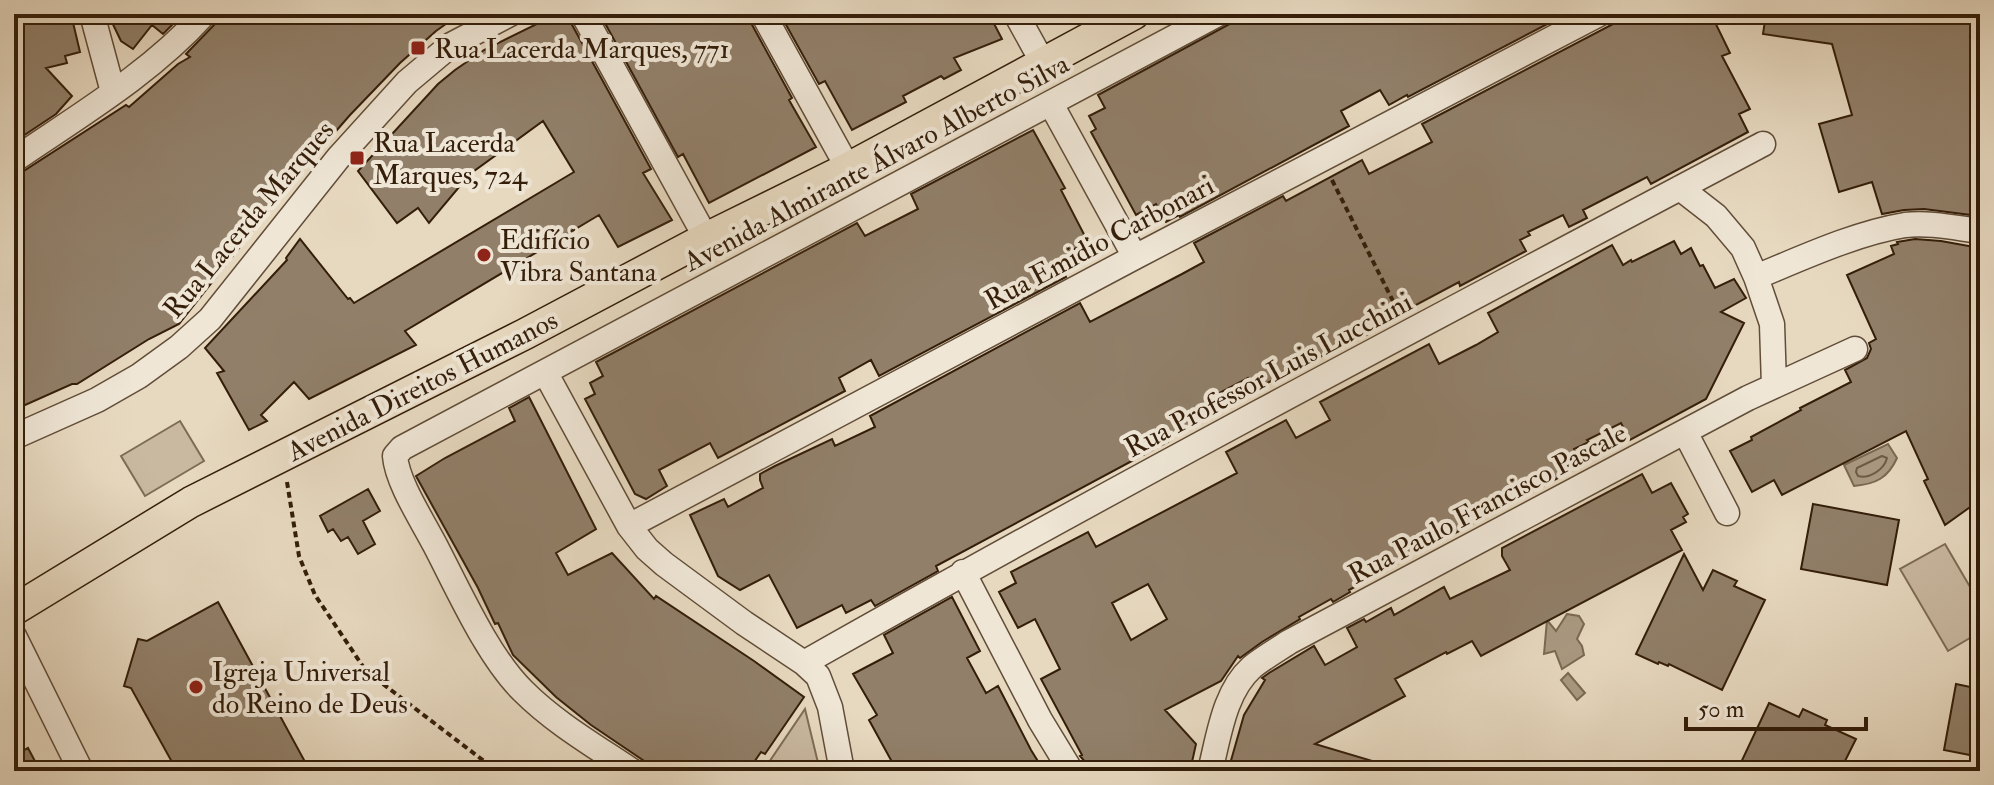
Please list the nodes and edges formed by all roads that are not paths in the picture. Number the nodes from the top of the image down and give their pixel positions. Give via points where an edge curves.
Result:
1 (92, 14) edge
2 (204, 14) edge
3 (510, 14) edge
4 (583, 14) edge
5 (763, 14) edge
6 (1016, 14) edge
7 (1134, 14) edge
8 (1218, 14) edge
9 (1599, 14) edge
10 (1043, 63) junction
11 (113, 92) junction
12 (1051, 104) junction
13 (1763, 144) dead end
14 (14, 160) edge
15 (848, 168) junction
16 (1680, 188) junction
17 (1980, 231) edge
18 (706, 238) junction
19 (1135, 257) junction
20 (1756, 277) junction
21 (1855, 349) dead end
22 (545, 372) junction
23 (1774, 386) junction
24 (1685, 432) junction
25 (14, 437) edge
26 (1727, 513) dead end
27 (629, 526) junction
28 (963, 572) junction
29 (14, 610) edge
30 (14, 636) edge
31 (804, 663) junction
32 (81, 771) edge
33 (632, 771) edge
34 (842, 771) edge
35 (1071, 771) edge
36 (1210, 771) edge

1 - 11 street
2 - 11 street via 184,37
3 - 25 street, Rua Lacerda Marques via 451,45 407,82 339,157 210,319 179,347 97,400
4 - 18 street
5 - 15 street
6 - 10 street
7 - 10 main road, Avenida Direitos Humanos
8 - 12 street, Avenida Almirante Álvaro Alberto Silva
9 - 19 street, Rua Emidio Carbonari
10 - 15 main road, Avenida Direitos Humanos
11 - 14 street
12 - 19 street
12 - 22 street, Avenida Almirante Álvaro Alberto Silva
13 - 16 street, Rua Professor Luis Lucchini
15 - 18 main road, Avenida Direitos Humanos
16 - 20 street via 1716,216 1743,248
16 - 28 street, Rua Professor Luis Lucchini
17 - 20 street via 1906,225
18 - 29 main road, Avenida Direitos Humanos via 191,502
19 - 27 street, Rua Emidio Carbonari
20 - 23 street via 1772,324
21 - 23 street, Rua Paulo Francisco Pascale
22 - 27 street
22 - 33 street, Avenida Almirante Álvaro Alberto Silva via 402,448 395,456 396,468 500,664 559,722
23 - 24 street, Rua Paulo Francisco Pascale
24 - 26 street
24 - 36 street, Rua Paulo Francisco Pascale via 1289,642 1251,668 1225,712
27 - 31 street via 664,564
28 - 31 street, Rua Professor Luis Lucchini
28 - 35 street
30 - 32 street
31 - 34 street via 818,676 827,698

